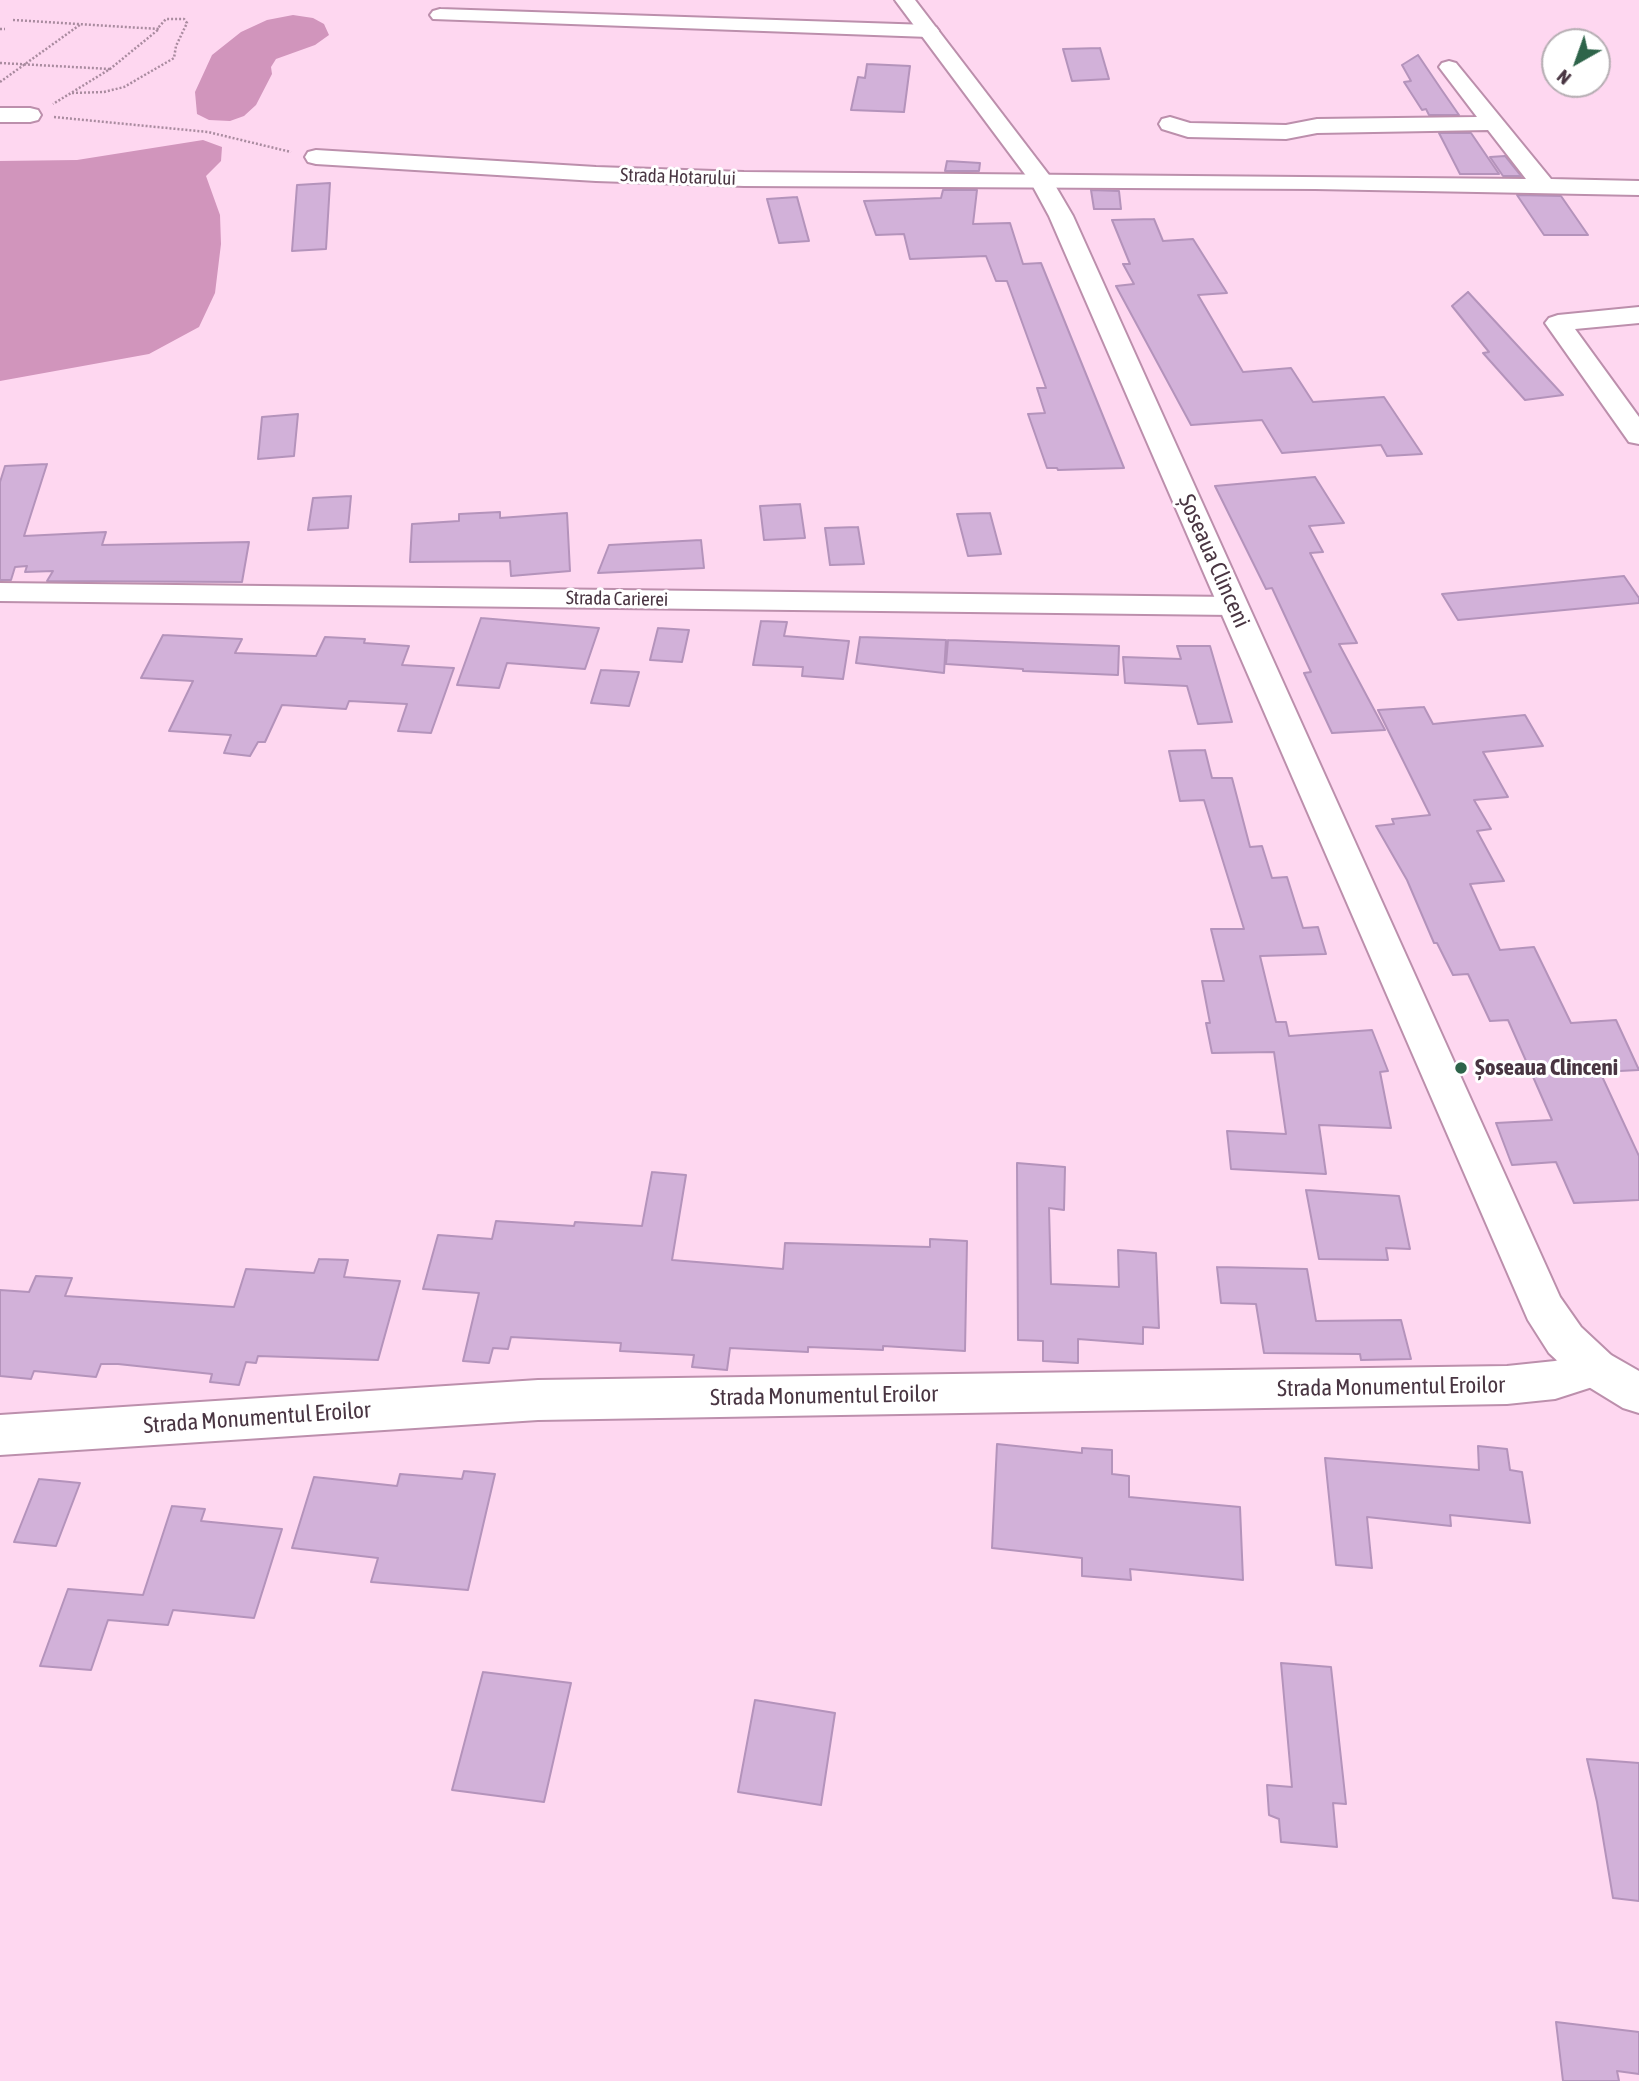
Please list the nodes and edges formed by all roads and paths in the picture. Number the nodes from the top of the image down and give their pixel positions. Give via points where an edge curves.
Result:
1 (905, 0) edge
2 (440, 15) dead end
3 (13, 20) dead end
4 (81, 24) junction
5 (0, 29) edge
6 (5, 29) dead end
7 (157, 29) junction
8 (929, 31) junction
9 (0, 63) edge
10 (26, 64) junction
11 (1449, 67) dead end
12 (110, 69) junction
13 (0, 82) edge
14 (71, 93) junction
15 (39, 111) junction
16 (0, 115) edge
17 (1491, 123) junction
18 (1170, 124) dead end
19 (1296, 148) junction
20 (316, 157) joint
21 (1041, 180) junction
22 (1315, 182) junction
23 (1544, 186) junction
24 (1639, 188) edge
25 (1639, 315) edge
26 (1639, 436) edge
27 (0, 592) edge
28 (1233, 606) junction
29 (1595, 1368) junction
30 (1639, 1394) edge
31 (0, 1435) edge

1 - 8 street, Șoseaua Clinceni
2 - 8 street
3 - 4 path
4 - 7 path
4 - 10 path
5 - 6 path
7 - 12 path via 157,34
7 - 14 path via 166,19 187,23 174,58 124,87
8 - 21 street, Șoseaua Clinceni
9 - 10 path
10 - 12 path
10 - 13 path
11 - 17 street
12 - 14 path
14 - 15 path
15 - 16 street
15 - 20 path via 208,132
17 - 19 street via 1317,126
17 - 23 street
18 - 19 street
19 - 22 street
20 - 21 street, Strada Hotarului via 744,179
21 - 22 street, Strada Hotarului
21 - 28 street, Șoseaua Clinceni
22 - 23 street, Strada Hotarului
23 - 24 street, Strada Hotarului
25 - 26 street via 1558,323
27 - 28 street, Strada Carierei
28 - 29 street, Șoseaua Clinceni via 1543,1307 1565,1340
29 - 30 street
29 - 31 street, Strada Monumentul Eroilor via 1555,1380 1507,1385 538,1400

